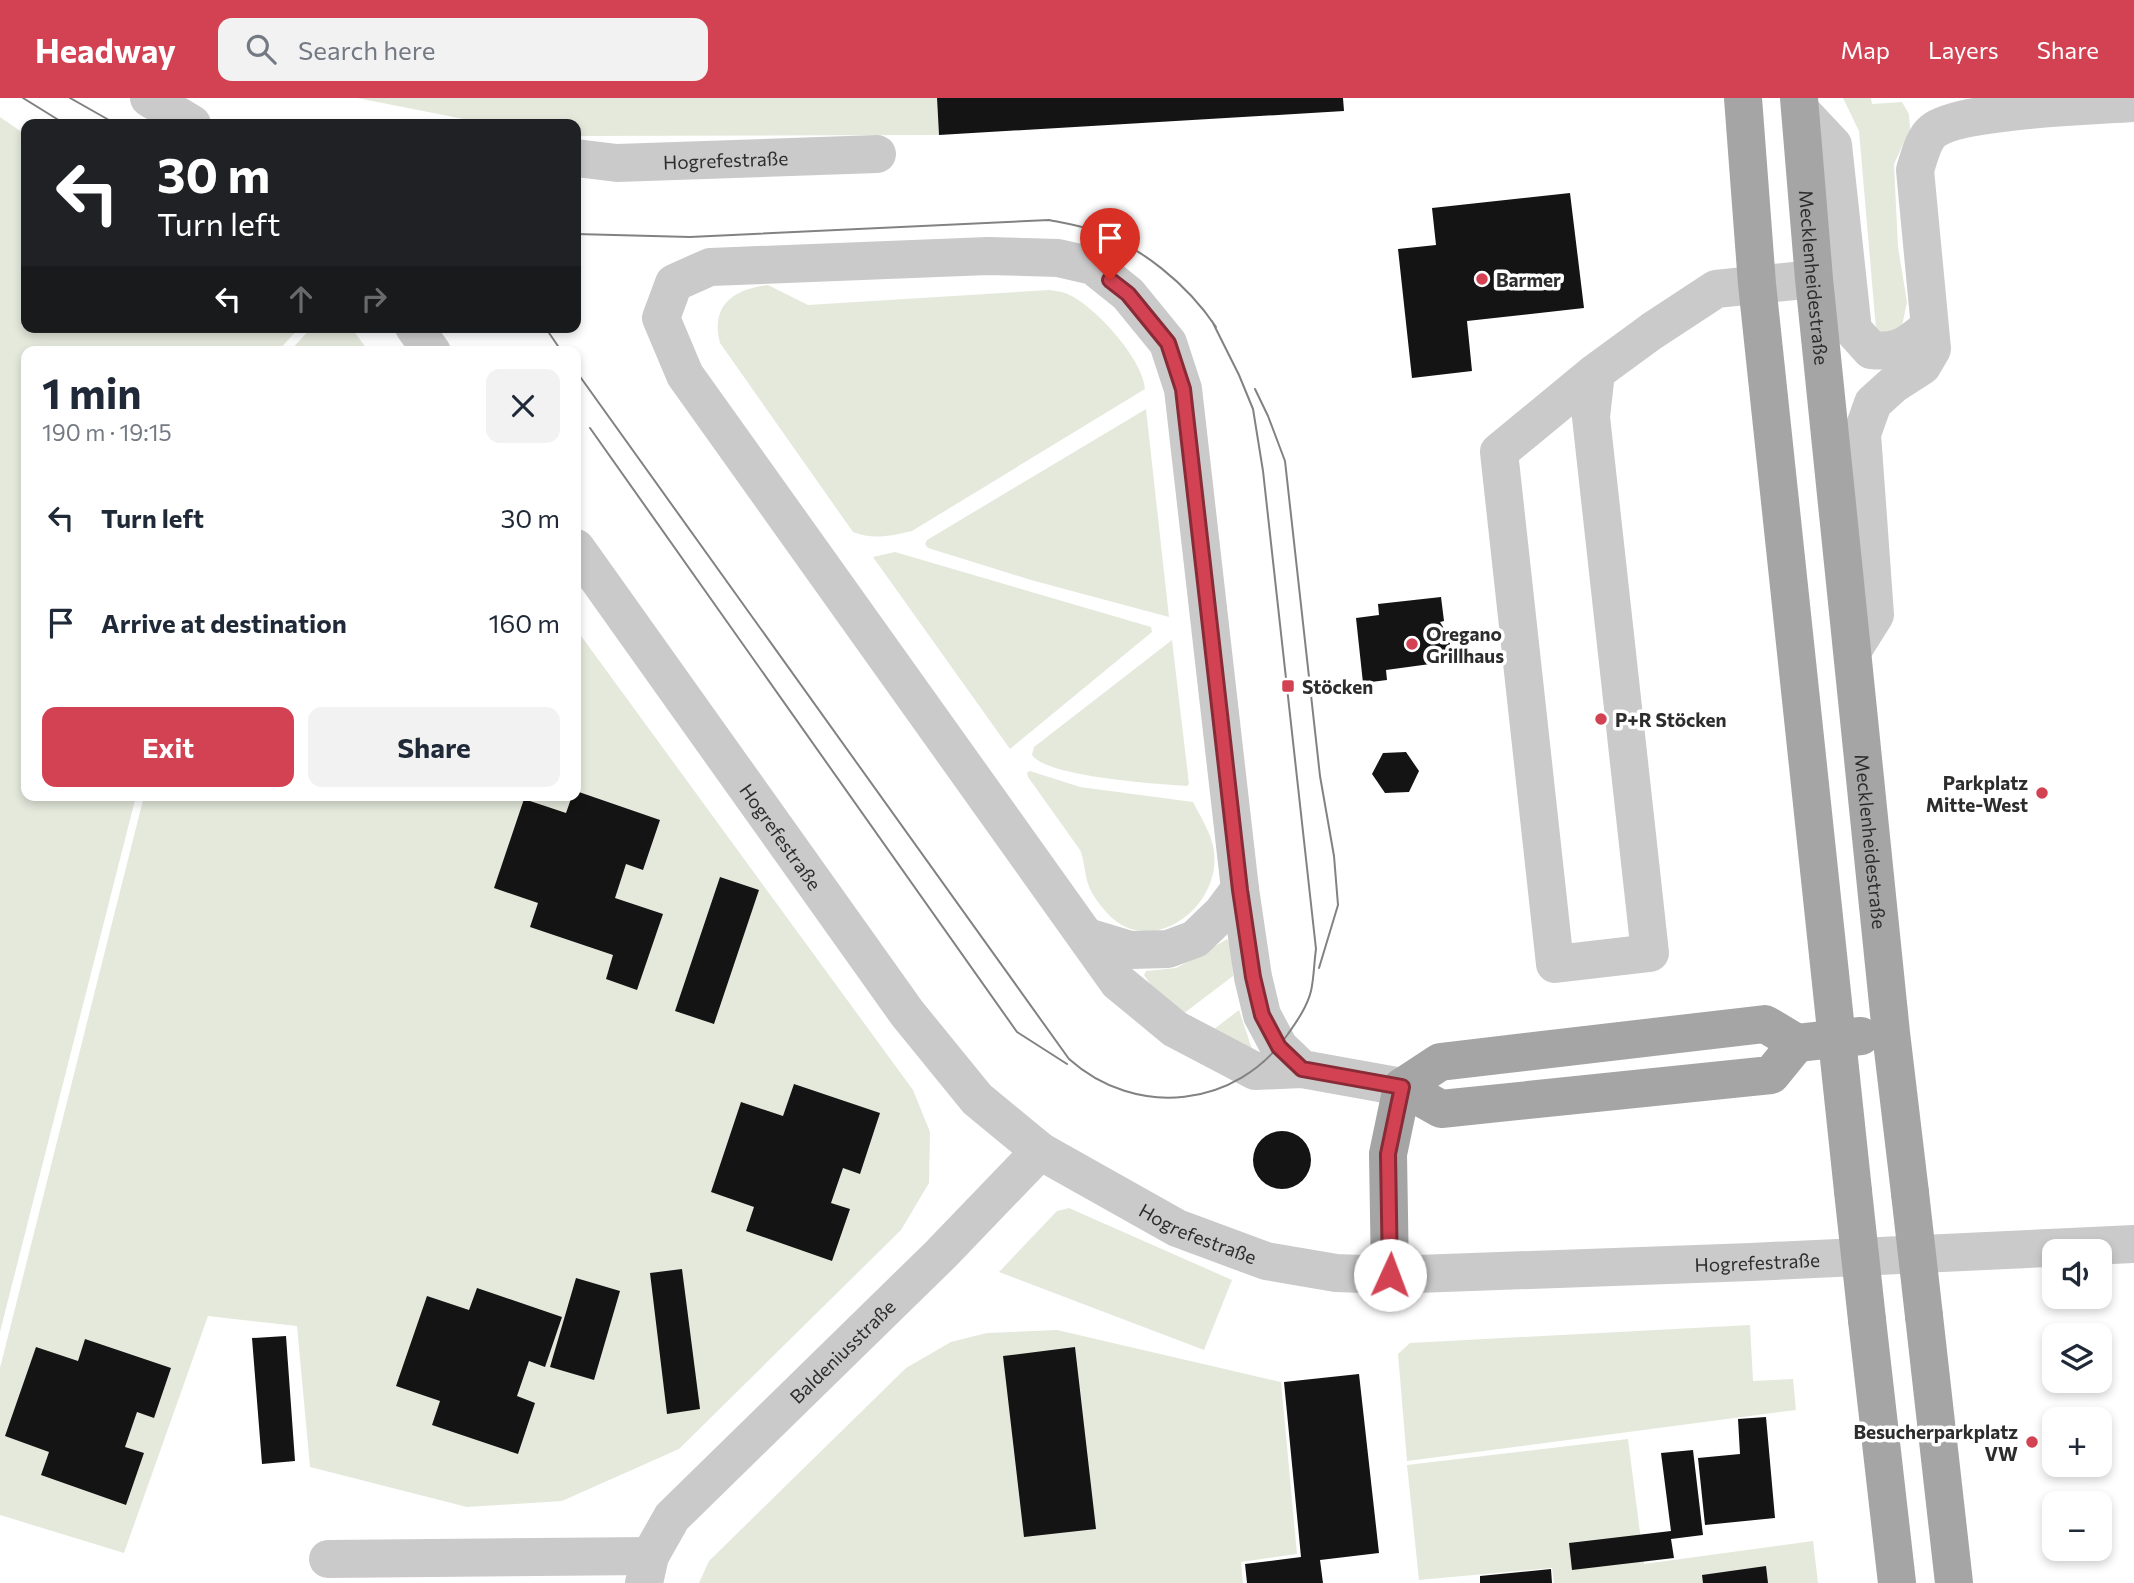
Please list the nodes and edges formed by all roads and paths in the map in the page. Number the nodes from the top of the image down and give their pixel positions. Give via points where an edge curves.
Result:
1 (149, 98) edge
2 (1743, 98) edge
3 (2134, 103) edge
4 (1800, 104) edge
5 (184, 119) edge
6 (877, 154) dead end
7 (581, 159) edge
8 (1814, 279) junction
9 (1757, 284) junction
10 (1929, 327) junction
11 (1597, 372) junction
12 (581, 555) edge
13 (1853, 650) junction
14 (1240, 890) junction
15 (1087, 937) junction
16 (1891, 1033) junction
17 (1837, 1039) junction
18 (1797, 1043) junction
19 (1302, 1069) junction
20 (1402, 1087) junction
21 (1040, 1151) junction
22 (2134, 1244) edge
23 (1390, 1275) junction
24 (328, 1559) dead end
25 (647, 1570) edge
26 (1898, 1583) edge
27 (1954, 1583) edge

1 - 5 street
2 - 9 main road
3 - 10 street via 1979,116 1953,121 1932,132 1915,170
4 - 8 main road, Mecklenheidestraße
4 - 10 street via 1833,145 1853,330 1871,350 1882,351 1903,348
6 - 7 street, Hogrefestraße via 617,163
8 - 9 street
8 - 13 main road, Mecklenheidestraße
9 - 11 street via 1716,289
9 - 17 main road
10 - 13 street via 1932,349 1922,366 1873,403 1862,434 1875,614
11 - 11 street via 1499,452 1555,964 1650,953 1591,417
12 - 21 street, Hogrefestraße via 907,1013 977,1099
13 - 16 main road, Mecklenheidestraße
14 - 15 street via 1195,939 1168,949 1130,950
14 - 15 street via 1183,389 1168,343 1128,294 1093,266 1058,258 988,256 710,267 674,283 661,318 685,375
14 - 19 street via 1262,1015 1279,1047
15 - 19 street via 1118,982 1175,1029 1255,1071
16 - 17 main road
16 - 27 main road, Mecklenheidestraße, bridge
17 - 18 main road
17 - 26 main road, bridge
18 - 20 main road via 1765,1024 1440,1062
18 - 20 main road via 1771,1075 1441,1108
19 - 20 street
20 - 23 main road via 1388,1154
21 - 23 street, Hogrefestraße via 1177,1228 1266,1261 1336,1273
21 - 25 street, Baldeniusstraße via 672,1517
22 - 23 street, Hogrefestraße
24 - 25 street, Baldeniusstraße

